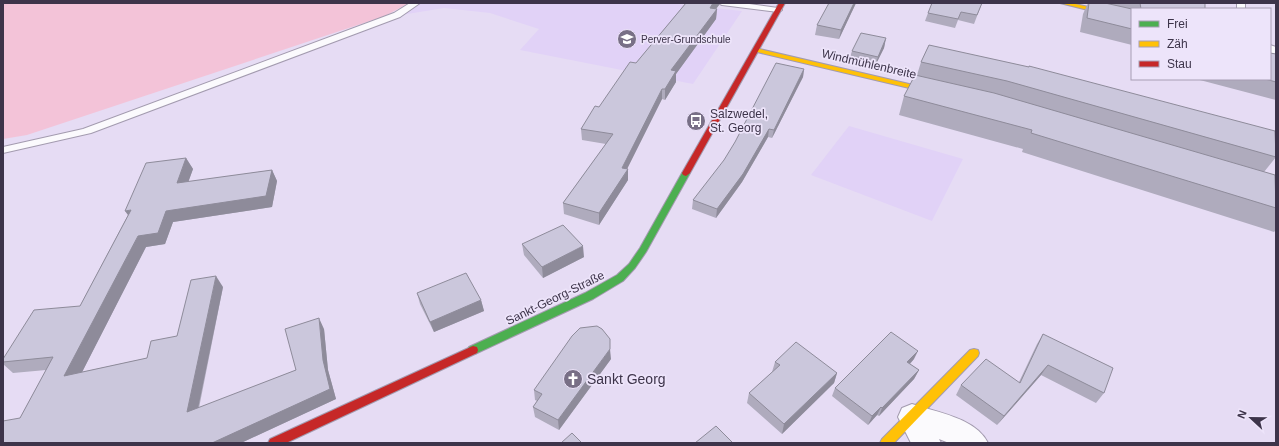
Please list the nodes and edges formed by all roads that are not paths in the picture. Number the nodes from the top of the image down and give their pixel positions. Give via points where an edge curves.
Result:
1 (416, 3) edge
2 (722, 3) edge
3 (1063, 3) edge
4 (780, 7) edge
5 (1131, 19) edge
6 (755, 50) junction
7 (948, 95) edge
8 (3, 150) edge
9 (974, 353) dead end
10 (912, 418) junction
11 (274, 443) edge
12 (886, 443) edge
13 (926, 443) edge
14 (973, 443) edge

1 - 8 lane via 397,15 87,132
2 - 4 lane
3 - 5 street
4 - 6 street, Sankt-Georg-Straße
6 - 7 street, Windmühlenbreite
6 - 11 street, Sankt-Georg-Straße via 643,250 620,279 608,287
9 - 10 street
10 - 12 street
10 - 13 street
10 - 14 street via 956,432

